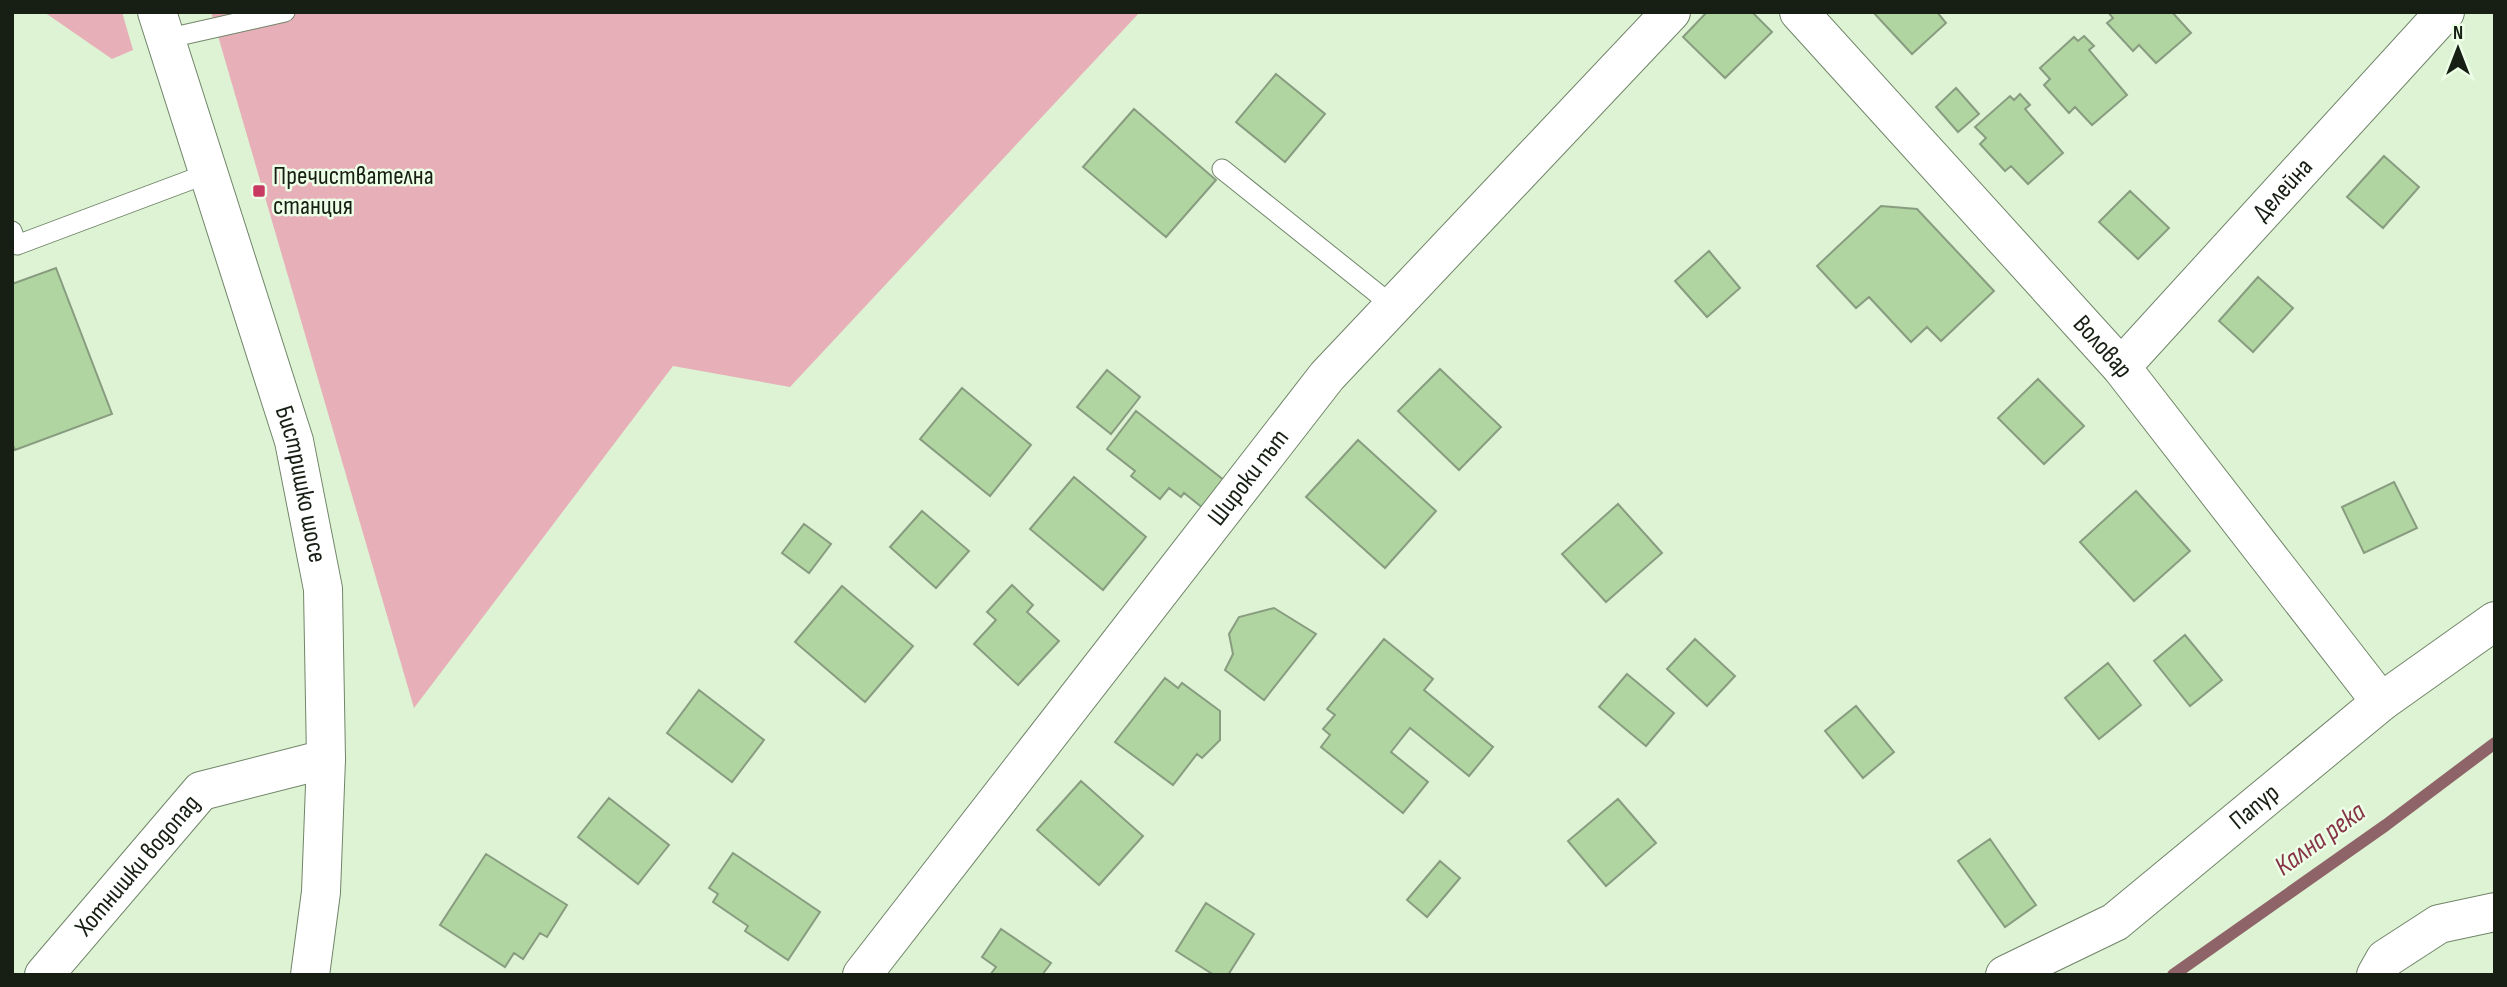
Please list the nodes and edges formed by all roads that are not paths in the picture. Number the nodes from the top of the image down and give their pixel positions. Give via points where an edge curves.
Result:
1 (285, 12) edge
2 (1671, 12) edge
3 (1799, 12) edge
4 (2445, 12) edge
5 (161, 26) edge
6 (1222, 169) dead end
7 (209, 173) junction
8 (14, 241) edge
9 (1393, 306) junction
10 (2120, 367) junction
11 (2495, 621) edge
12 (2381, 702) junction
13 (326, 759) junction
14 (2495, 912) edge
15 (44, 975) edge
16 (310, 975) edge
17 (862, 975) edge
18 (2005, 975) edge
19 (2376, 975) edge

1 - 5 lane
2 - 9 street, Широки път
3 - 10 street, Воловар
4 - 10 street, Делейна
5 - 7 street, Бистришко шосе
6 - 9 lane
7 - 8 lane
7 - 13 street, Бистришко шосе via 294,441 323,589
9 - 17 street, Широки път via 1327,376
10 - 12 street, Воловар
11 - 12 street, Папур
12 - 18 street, Папур via 2115,922
13 - 15 street, Хотнишки водопад via 201,791
13 - 16 street, Бистришко шосе via 320,892
14 - 19 street via 2439,924 2385,959

